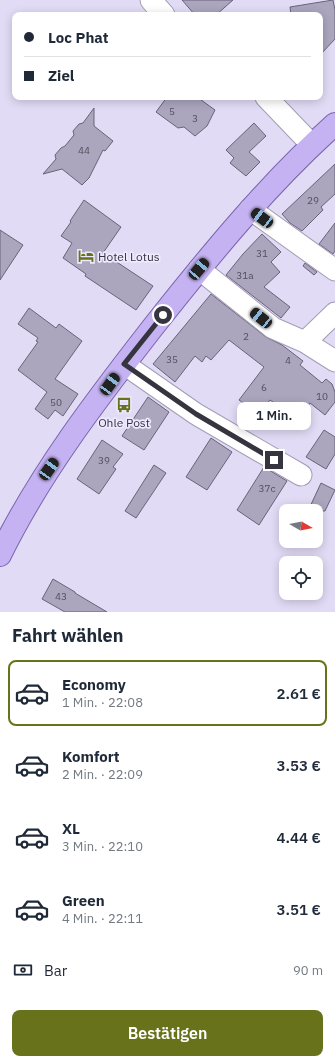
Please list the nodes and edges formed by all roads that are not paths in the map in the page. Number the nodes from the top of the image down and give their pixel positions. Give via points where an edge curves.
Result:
1 (270, 100) edge
2 (335, 124) edge
3 (312, 145) junction
4 (250, 209) junction
5 (199, 269) junction
6 (335, 270) edge
7 (335, 313) edge
8 (305, 342) junction
9 (335, 361) edge
10 (124, 364) junction
11 (300, 475) dead end
12 (1, 550) edge

1 - 3 street
2 - 3 main road
3 - 4 main road
4 - 5 main road
4 - 6 street
5 - 8 street via 273,328
5 - 10 main road
7 - 8 street
8 - 9 street
10 - 11 street via 196,414
10 - 12 main road via 49,469

